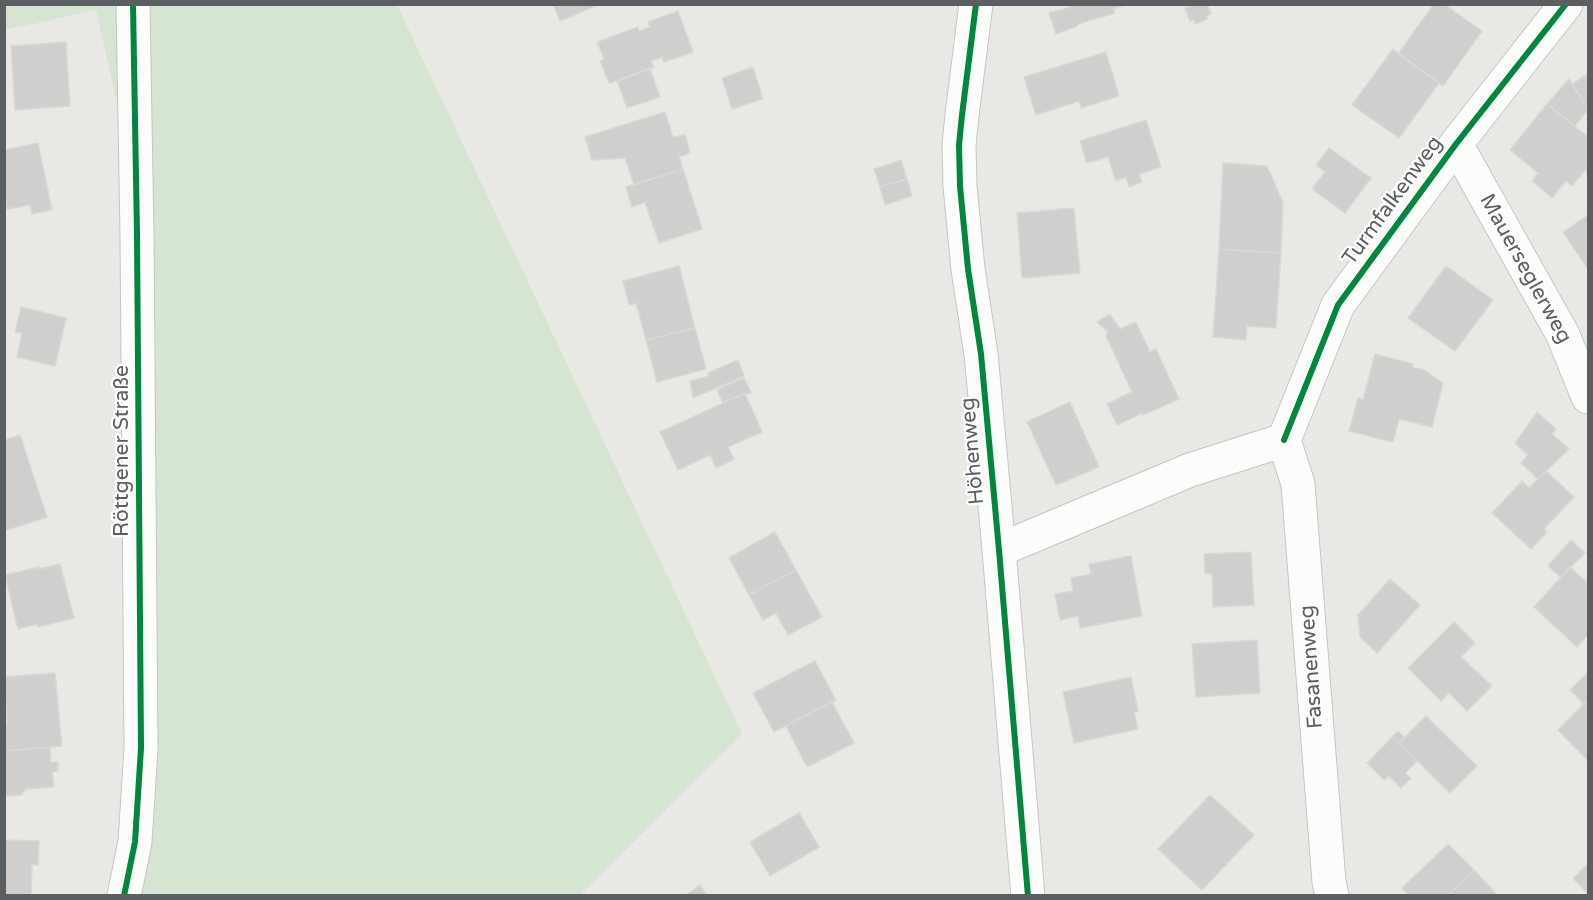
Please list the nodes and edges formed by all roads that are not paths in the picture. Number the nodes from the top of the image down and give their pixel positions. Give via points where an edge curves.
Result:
1 (133, 4) edge
2 (976, 4) edge
3 (1565, 5) edge
4 (1456, 144) junction
5 (1588, 398) edge
6 (1284, 440) junction
7 (999, 550) junction
8 (124, 896) edge
9 (1028, 896) edge
10 (1332, 896) edge

1 - 8 street, Röttgener Straße via 141,748 135,842
2 - 7 street, Höhenweg via 959,145 960,186
3 - 4 street, Turmfalkenweg
4 - 5 street, Mauerseglerweg via 1563,335
4 - 6 street, Turmfalkenweg via 1338,305
6 - 7 street via 1190,470
6 - 10 street, Fasanenweg via 1298,484
7 - 9 street, Höhenweg

